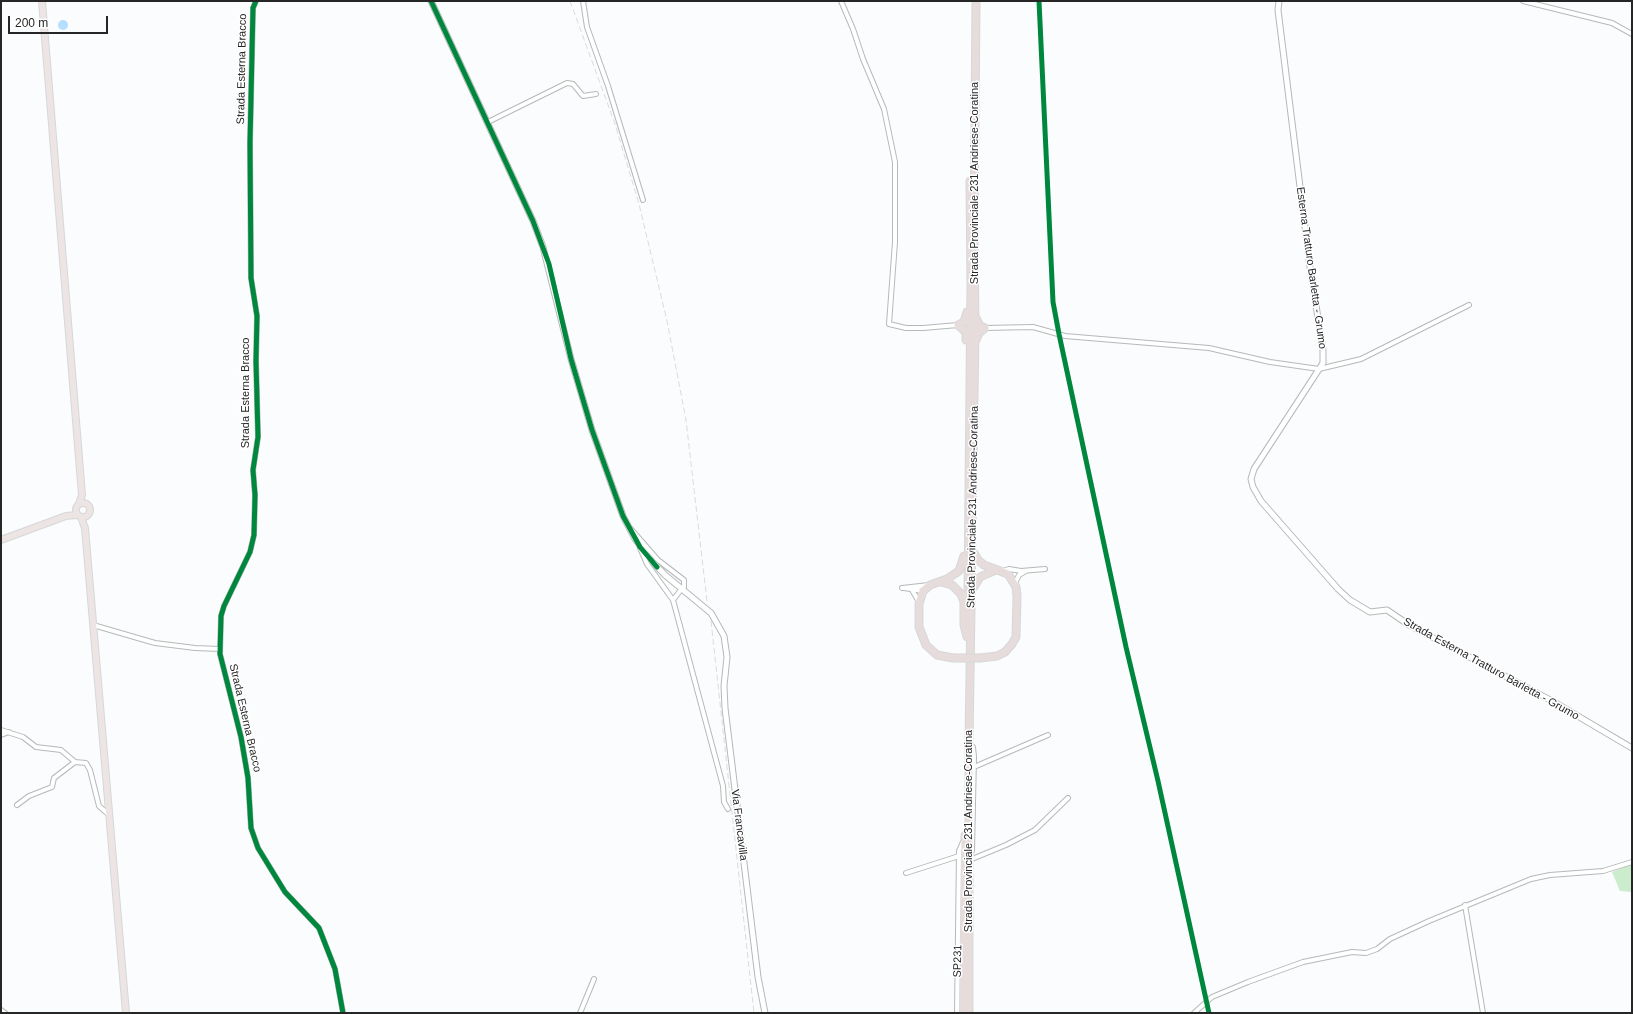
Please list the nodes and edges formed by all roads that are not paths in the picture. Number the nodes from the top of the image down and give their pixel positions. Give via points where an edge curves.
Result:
1 (42, 1) edge
2 (256, 1) edge
3 (431, 1) edge
4 (583, 1) edge
5 (840, 1) edge
6 (971, 1) edge
7 (976, 1) edge
8 (1279, 1) edge
9 (1522, 1) edge
10 (1632, 34) edge
11 (596, 94) dead end
12 (488, 122) junction
13 (643, 200) dead end
14 (973, 287) junction
15 (1469, 305) dead end
16 (958, 325) junction
17 (985, 328) junction
18 (1319, 369) junction
19 (975, 378) junction
20 (970, 392) junction
21 (82, 495) junction
22 (87, 504) junction
23 (78, 506) junction
24 (66, 516) junction
25 (82, 516) junction
26 (628, 526) junction
27 (973, 534) junction
28 (1, 540) edge
29 (968, 551) junction
30 (649, 562) junction
31 (1317, 564) joint
32 (1045, 569) dead end
33 (1000, 570) junction
34 (1016, 570) junction
35 (1024, 570) junction
36 (1010, 576) junction
37 (938, 581) junction
38 (1015, 584) junction
39 (930, 585) junction
40 (684, 587) dead end
41 (912, 588) junction
42 (680, 591) dead end
43 (923, 591) junction
44 (972, 593) junction
45 (673, 600) junction
46 (920, 604) junction
47 (93, 625) junction
48 (967, 637) junction
49 (220, 649) junction
50 (1, 730) edge
51 (9, 732) junction
52 (1, 735) edge
53 (1048, 735) dead end
54 (969, 744) junction
55 (1632, 748) edge
56 (75, 762) junction
57 (974, 767) junction
58 (1068, 798) dead end
59 (17, 805) dead end
60 (728, 809) dead end
61 (108, 814) junction
62 (965, 838) junction
63 (959, 856) junction
64 (972, 859) junction
65 (1632, 862) edge
66 (906, 873) dead end
67 (1465, 905) junction
68 (594, 979) dead end
69 (1, 1010) edge
70 (5, 1013) edge
71 (126, 1013) edge
72 (343, 1013) edge
73 (580, 1013) edge
74 (766, 1013) edge
75 (957, 1013) edge
76 (963, 1013) edge
77 (970, 1013) edge
78 (1194, 1013) edge
79 (1483, 1013) edge

1 - 21 main road
2 - 49 street, Strada Esterna Bracco via 253,8 250,143 251,278 257,316 258,438 253,470 254,535 250,552 221,616
3 - 12 street
4 - 13 street via 587,27
5 - 16 street via 884,109 895,162 895,242 889,324 906,328
6 - 14 highway, Strada Provinciale 231 Andriese-Coratina / SP231 via 969,242
7 - 14 highway, Strada Provinciale 231 Andriese-Coratina / SP231
8 - 18 street, Esterna Tratturo Barletta - Grumo via 1278,10 1310,267 1323,350 1323,362
9 - 10 street via 1612,23
11 - 12 street via 583,96 573,84 568,83
12 - 26 street via 543,247 592,430
14 - 16 highway via 968,289 967,315 964,322
14 - 17 highway via 977,321
14 - 19 highway, Strada Provinciale 231 Andriese-Coratina / SP231
14 - 20 highway, Strada Provinciale 231 Andriese-Coratina / SP231
15 - 18 street via 1361,359
16 - 20 highway via 964,329 966,336 967,379
17 - 18 street via 1033,327 1065,336 1209,348 1270,362
17 - 19 highway via 977,338
18 - 31 street, Esterna Tratturo Barletta - Grumo via 1261,457 1251,479 1261,501
19 - 27 highway, Strada Provinciale 231 Andriese-Coratina / SP231
20 - 29 highway, Strada Provinciale 231 Andriese-Coratina / SP231
21 - 22 main road
21 - 23 main road
22 - 23 main road
22 - 25 main road via 90,510
23 - 24 main road
23 - 25 main road
24 - 25 main road
24 - 28 main road
25 - 47 main road
26 - 30 street
26 - 40 street via 658,560 684,580
27 - 33 highway via 974,552 978,560 989,568
27 - 44 highway, Strada Provinciale 231 Andriese-Coratina / SP231
29 - 37 highway via 962,568 955,576
29 - 48 highway, Strada Provinciale 231 Andriese-Coratina / SP231
30 - 45 street
30 - 74 street, Via Francavilla via 711,613 724,636 727,657 724,694 736,810 758,977
31 - 55 street, Strada Esterna Tratturo Barletta - Grumo via 1338,589 1364,609 1370,612 1387,610 1408,625 1554,702
32 - 35 street
33 - 34 street
33 - 36 highway
33 - 44 highway via 980,577
34 - 35 street
34 - 36 street
35 - 36 street
35 - 38 street
36 - 38 highway
37 - 39 highway
37 - 48 highway via 952,585 961,594
38 - 46 highway, bridge via 1018,603 1016,637 1005,652 997,656 953,658 936,655 926,645 919,627
39 - 41 street
39 - 43 highway
41 - 43 street
41 - 46 street
42 - 45 street
43 - 46 highway
44 - 54 highway, Strada Provinciale 231 Andriese-Coratina / SP231
45 - 60 street via 723,786 724,802
47 - 49 street via 155,643
47 - 61 main road
48 - 62 highway, Strada Provinciale 231 Andriese-Coratina / SP231
49 - 72 street, Strada Esterna Bracco via 241,737 248,778 251,828 258,848 285,892 319,928 335,969
50 - 51 street
51 - 52 street
51 - 56 street via 23,737 36,747 61,750
53 - 57 street
54 - 57 street via 973,749
54 - 77 highway, Strada Provinciale 231 Andriese-Coratina / SP231
56 - 59 street via 54,778 52,787 29,796
56 - 61 street via 89,765 99,806
57 - 64 street
58 - 64 street via 1035,830 1006,846
61 - 71 main road
62 - 63 street, SP231
62 - 76 highway, Strada Provinciale 231 Andriese-Coratina / SP231
63 - 66 street
63 - 75 street, SP231
64 - 77 street
65 - 67 street via 1603,871 1531,879
67 - 78 street via 1397,936 1377,950 1366,953 1352,952 1303,962 1212,998
67 - 79 street
68 - 73 street
69 - 70 street

